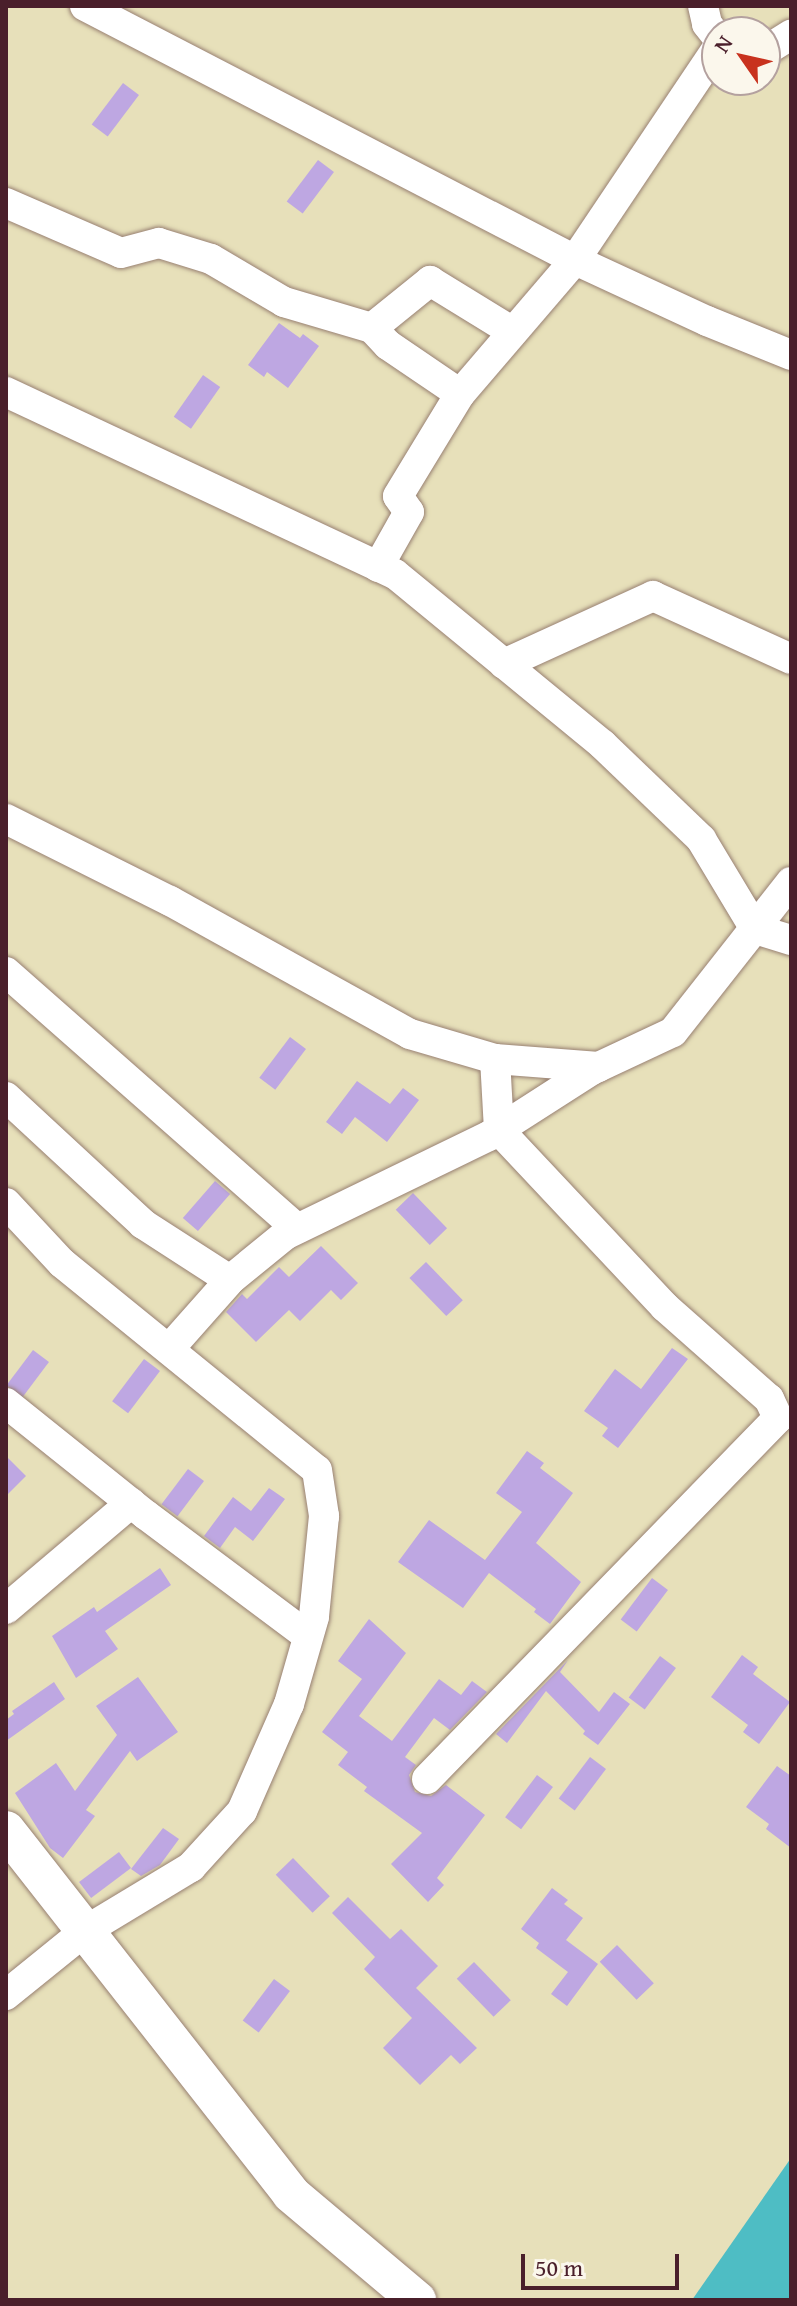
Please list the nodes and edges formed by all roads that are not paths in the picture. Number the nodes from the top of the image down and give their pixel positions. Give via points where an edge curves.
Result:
1 (85, 6) edge
2 (701, 73) edge
3 (6, 203) edge
4 (575, 260) junction
5 (372, 328) junction
6 (513, 332) junction
7 (791, 355) edge
8 (6, 392) edge
9 (460, 394) junction
10 (378, 567) junction
11 (791, 659) edge
12 (504, 664) junction
13 (6, 819) edge
14 (791, 882) edge
15 (755, 929) junction
16 (791, 940) edge
17 (6, 972) edge
18 (495, 1059) junction
19 (599, 1067) junction
20 (6, 1097) edge
21 (499, 1130) junction
22 (6, 1203) edge
23 (297, 1229) junction
24 (230, 1280) junction
25 (169, 1349) junction
26 (6, 1403) edge
27 (131, 1503) junction
28 (6, 1609) edge
29 (308, 1636) junction
30 (427, 1779) dead end
31 (6, 1830) edge
32 (85, 1931) junction
33 (6, 1995) edge
34 (417, 2300) edge

1 - 4 street
2 - 4 street
3 - 5 street via 121,253 159,243 211,259 284,302
4 - 6 street
4 - 7 street
5 - 6 street via 430,281
5 - 9 street
6 - 9 street
8 - 10 street
9 - 10 street via 398,496 409,512
10 - 12 street via 395,574
11 - 12 street via 653,596
12 - 15 street via 603,745 701,839
13 - 18 street via 170,901 410,1034
14 - 15 street
15 - 16 street
15 - 19 street via 673,1032
17 - 23 street
18 - 19 street
18 - 21 street
19 - 21 street
20 - 24 street via 143,1224
21 - 23 street
21 - 30 street via 665,1307 769,1399 778,1418
22 - 25 street via 62,1263
23 - 24 street
24 - 25 street
25 - 29 street via 317,1470 324,1516
26 - 27 street
27 - 28 street
27 - 29 street
29 - 32 street via 289,1704 242,1811 191,1867
31 - 32 main road
32 - 33 street
32 - 34 main road via 291,2194

